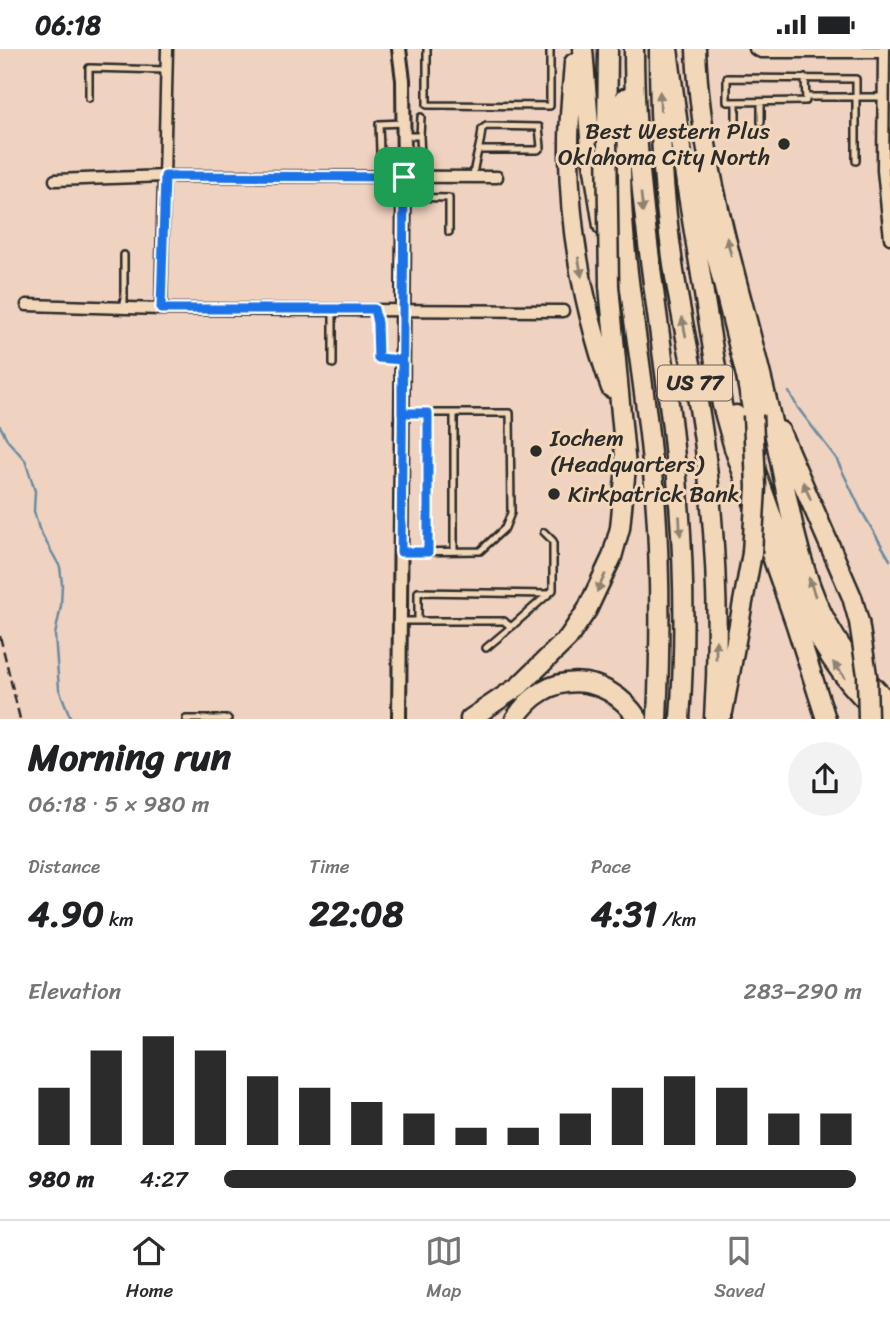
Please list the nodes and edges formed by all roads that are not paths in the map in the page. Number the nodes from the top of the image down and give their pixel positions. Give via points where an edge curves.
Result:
1 (167, 49) edge
2 (399, 49) edge
3 (427, 49) edge
4 (550, 49) edge
5 (575, 49) edge
6 (583, 49) edge
7 (608, 49) edge
8 (628, 49) edge
9 (634, 49) edge
10 (659, 49) edge
11 (668, 49) edge
12 (696, 49) edge
13 (755, 49) edge
14 (798, 50) edge
15 (860, 51) edge
16 (884, 51) edge
17 (167, 70) junction
18 (887, 71) edge
19 (805, 78) junction
20 (806, 97) junction
21 (856, 97) junction
22 (884, 97) junction
23 (89, 98) dead end
24 (736, 101) junction
25 (761, 101) junction
26 (421, 117) dead end
27 (736, 123) dead end
28 (761, 123) dead end
29 (404, 130) junction
30 (420, 137) junction
31 (479, 150) junction
32 (421, 157) dead end
33 (856, 162) dead end
34 (886, 170) edge
35 (165, 176) junction
36 (380, 177) junction
37 (404, 177) junction
38 (473, 177) junction
39 (496, 177) dead end
40 (55, 180) dead end
41 (404, 197) junction
42 (449, 232) dead end
43 (890, 238) edge
44 (124, 255) dead end
45 (27, 305) dead end
46 (124, 307) junction
47 (161, 309) junction
48 (333, 309) junction
49 (374, 309) junction
50 (402, 309) junction
51 (563, 311) dead end
52 (713, 348) junction
53 (402, 360) junction
54 (333, 364) dead end
55 (761, 412) junction
56 (402, 413) junction
57 (428, 413) junction
58 (454, 413) junction
59 (622, 421) junction
60 (648, 425) junction
61 (544, 532) dead end
62 (453, 551) junction
63 (401, 552) junction
64 (428, 552) junction
65 (549, 594) junction
66 (401, 621) junction
67 (418, 621) junction
68 (510, 627) junction
69 (486, 648) dead end
70 (890, 703) edge
71 (400, 713) edge
72 (186, 719) edge
73 (228, 719) edge
74 (470, 719) edge
75 (515, 719) edge
76 (638, 719) edge
77 (657, 719) edge
78 (680, 719) edge
79 (714, 719) edge
80 (722, 719) edge
81 (826, 719) edge
82 (868, 719) edge
83 (886, 719) edge

1 - 17 street
2 - 29 street
3 - 4 lane via 427,105 551,106
5 -> 59 highway via 569,144 573,219 587,305
6 - 60 highway via 596,188
7 - 59 highway, bridge via 609,286
8 - 60 highway via 621,172
9 -> 78 highway, US 77 via 640,187 678,497 683,632
79 -> 10 highway, US 77 via 713,539 705,447 667,211
11 - 52 highway
55 -> 12 highway via 747,376 706,215
13 - 14 street
14 - 15 street
15 - 16 street
16 - 18 street
17 - 23 lane via 89,68
17 - 35 street
18 - 22 street
19 - 20 lane
19 - 21 lane via 856,79
19 - 24 lane via 727,78 727,101
20 - 21 lane
20 - 25 lane via 806,101
21 - 22 lane
21 - 33 lane
22 - 34 street
24 - 25 lane
24 - 27 lane
25 - 28 lane
26 - 30 lane
29 - 30 lane
29 - 36 lane via 379,124
29 - 37 street
30 - 32 lane
31 - 31 lane via 486,127 538,127 540,131 538,150
31 - 38 lane
34 - 43 street
35 - 36 street
35 - 40 street
35 - 47 street
36 - 37 street
37 - 38 street
37 - 41 street
38 - 39 street
41 - 42 lane via 449,198
41 - 50 street
44 - 46 lane
45 - 46 street
46 - 47 street
47 - 48 street
48 - 49 street
48 - 54 lane
49 - 50 street
49 - 53 lane via 378,358
50 - 51 street
50 - 53 street
52 - 81 highway via 734,448
83 -> 52 highway via 842,675 806,613
53 - 56 street
70 -> 55 highway via 839,644 816,599
55 - 80 highway, bridge via 752,545
82 -> 55 highway, bridge via 859,622 847,585 794,459
56 - 57 lane
56 - 63 street
57 - 58 lane
57 - 64 lane
58 - 62 lane
58 - 62 lane via 510,413 511,513 505,528 480,551
59 -> 74 highway via 625,499 601,583 568,638 544,664
60 - 77 highway via 660,585
61 - 65 lane via 553,541 553,590
62 - 64 lane
63 - 64 lane
63 - 66 street
65 - 67 lane via 418,592
65 - 68 lane
66 - 67 lane
66 - 71 street
67 - 68 lane via 505,621
68 - 69 lane
72 - 73 lane
75 - 76 highway via 540,692 576,682 606,689 625,701

